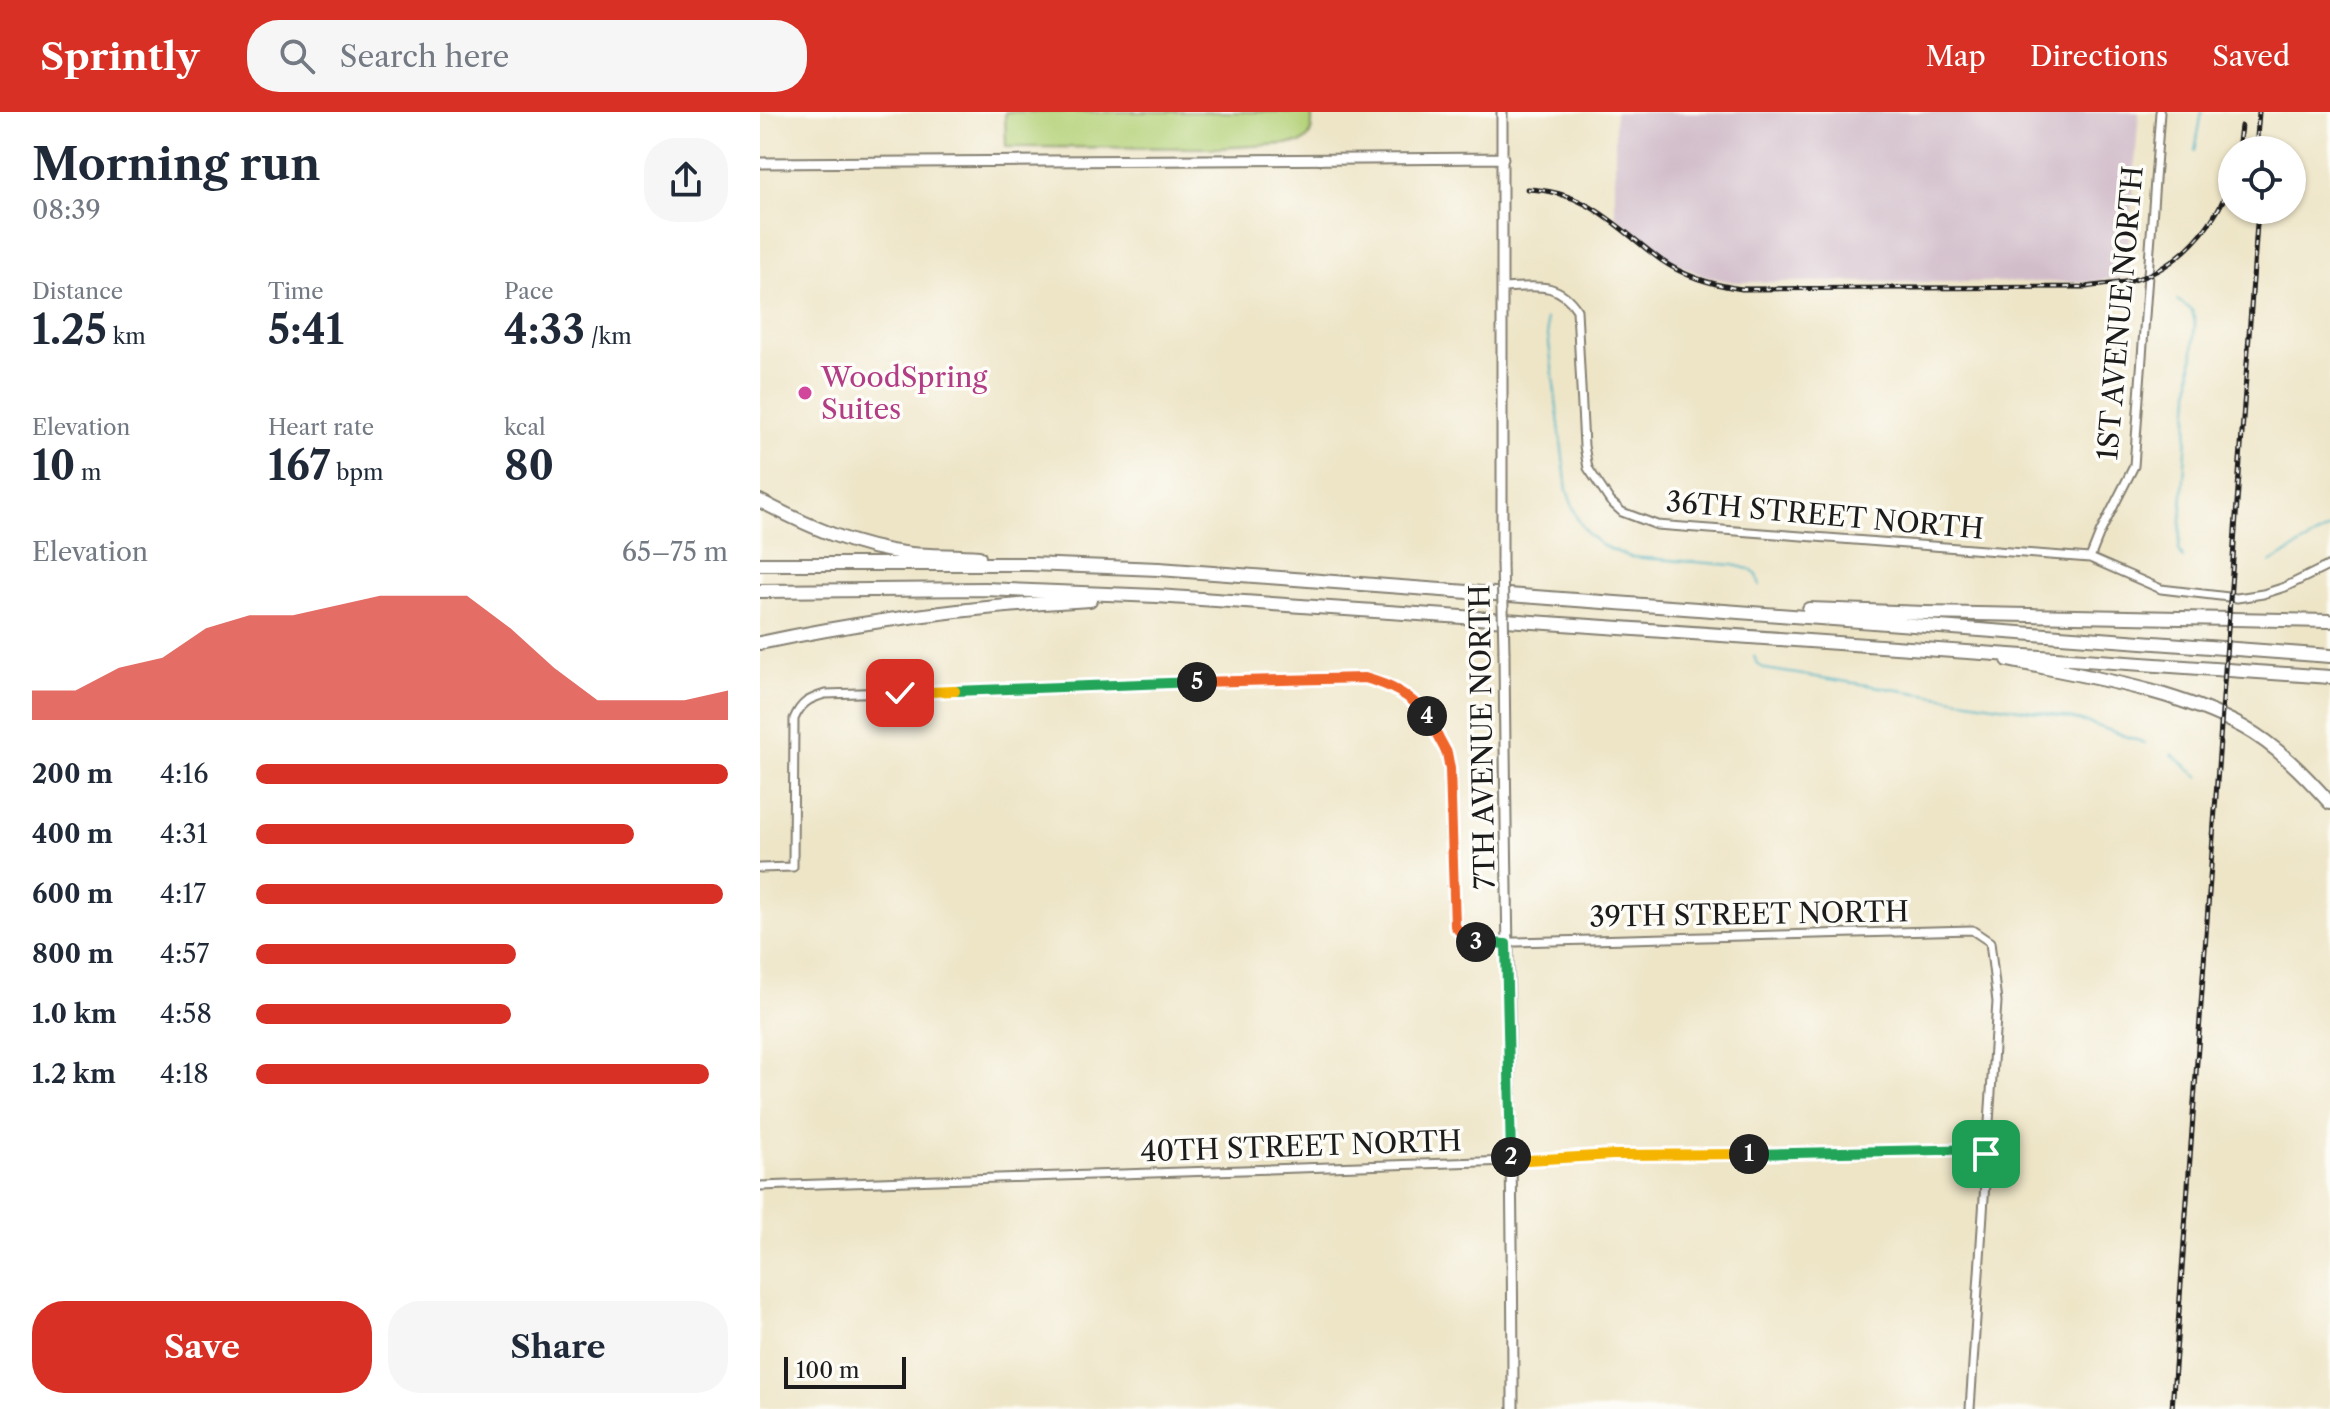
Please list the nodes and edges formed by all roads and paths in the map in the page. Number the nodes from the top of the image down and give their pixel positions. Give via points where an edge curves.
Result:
1 (1502, 112) edge
2 (2160, 112) edge
3 (1503, 158) junction
4 (760, 163) edge
5 (1502, 288) junction
6 (760, 501) edge
7 (2330, 557) edge
8 (2090, 558) junction
9 (760, 564) edge
10 (1030, 564) junction
11 (2330, 565) edge
12 (2314, 572) junction
13 (760, 591) edge
14 (1157, 596) junction
15 (1726, 611) junction
16 (2330, 621) edge
17 (760, 643) edge
18 (1965, 650) junction
19 (2330, 656) edge
20 (2330, 677) edge
21 (2330, 803) edge
22 (760, 868) edge
23 (1506, 944) junction
24 (1987, 1149) junction
25 (1511, 1161) junction
26 (760, 1186) edge
27 (1513, 1409) edge
28 (1970, 1409) edge

1 - 3 street, 7TH AVENUE NORTH
2 - 8 street, 1ST AVENUE NORTH via 2134,466
3 - 4 street
3 - 5 street, 7TH AVENUE NORTH
5 - 8 street, 36TH STREET NORTH via 1558,289 1577,310 1588,468 1622,512 1657,525
5 - 23 street, 7TH AVENUE NORTH, bridge
6 - 10 highway via 810,528 883,550
7 - 12 street, 36TH STREET NORTH
8 - 12 street, 36TH STREET NORTH via 2161,589 2237,598 2263,594
9 - 10 highway
10 - 15 highway
11 - 12 street, 36TH STREET NORTH
13 - 14 highway via 985,589
14 - 17 highway via 967,610
14 - 18 highway
15 - 16 highway
15 - 19 highway
18 - 20 highway
18 - 21 highway via 2168,695 2243,727 2292,764
22 - 23 street, 39TH STREET NORTH via 793,867 794,719 800,705 811,698 1365,678 1408,695 1437,731 1450,769 1455,926 1479,943
23 - 24 street, 39TH STREET NORTH via 1972,930 1990,942 1997,1002
23 - 25 street, 7TH AVENUE NORTH
24 - 25 street, 40TH STREET NORTH
24 - 28 street
25 - 26 street, 40TH STREET NORTH
25 - 27 street, 7TH AVENUE NORTH

